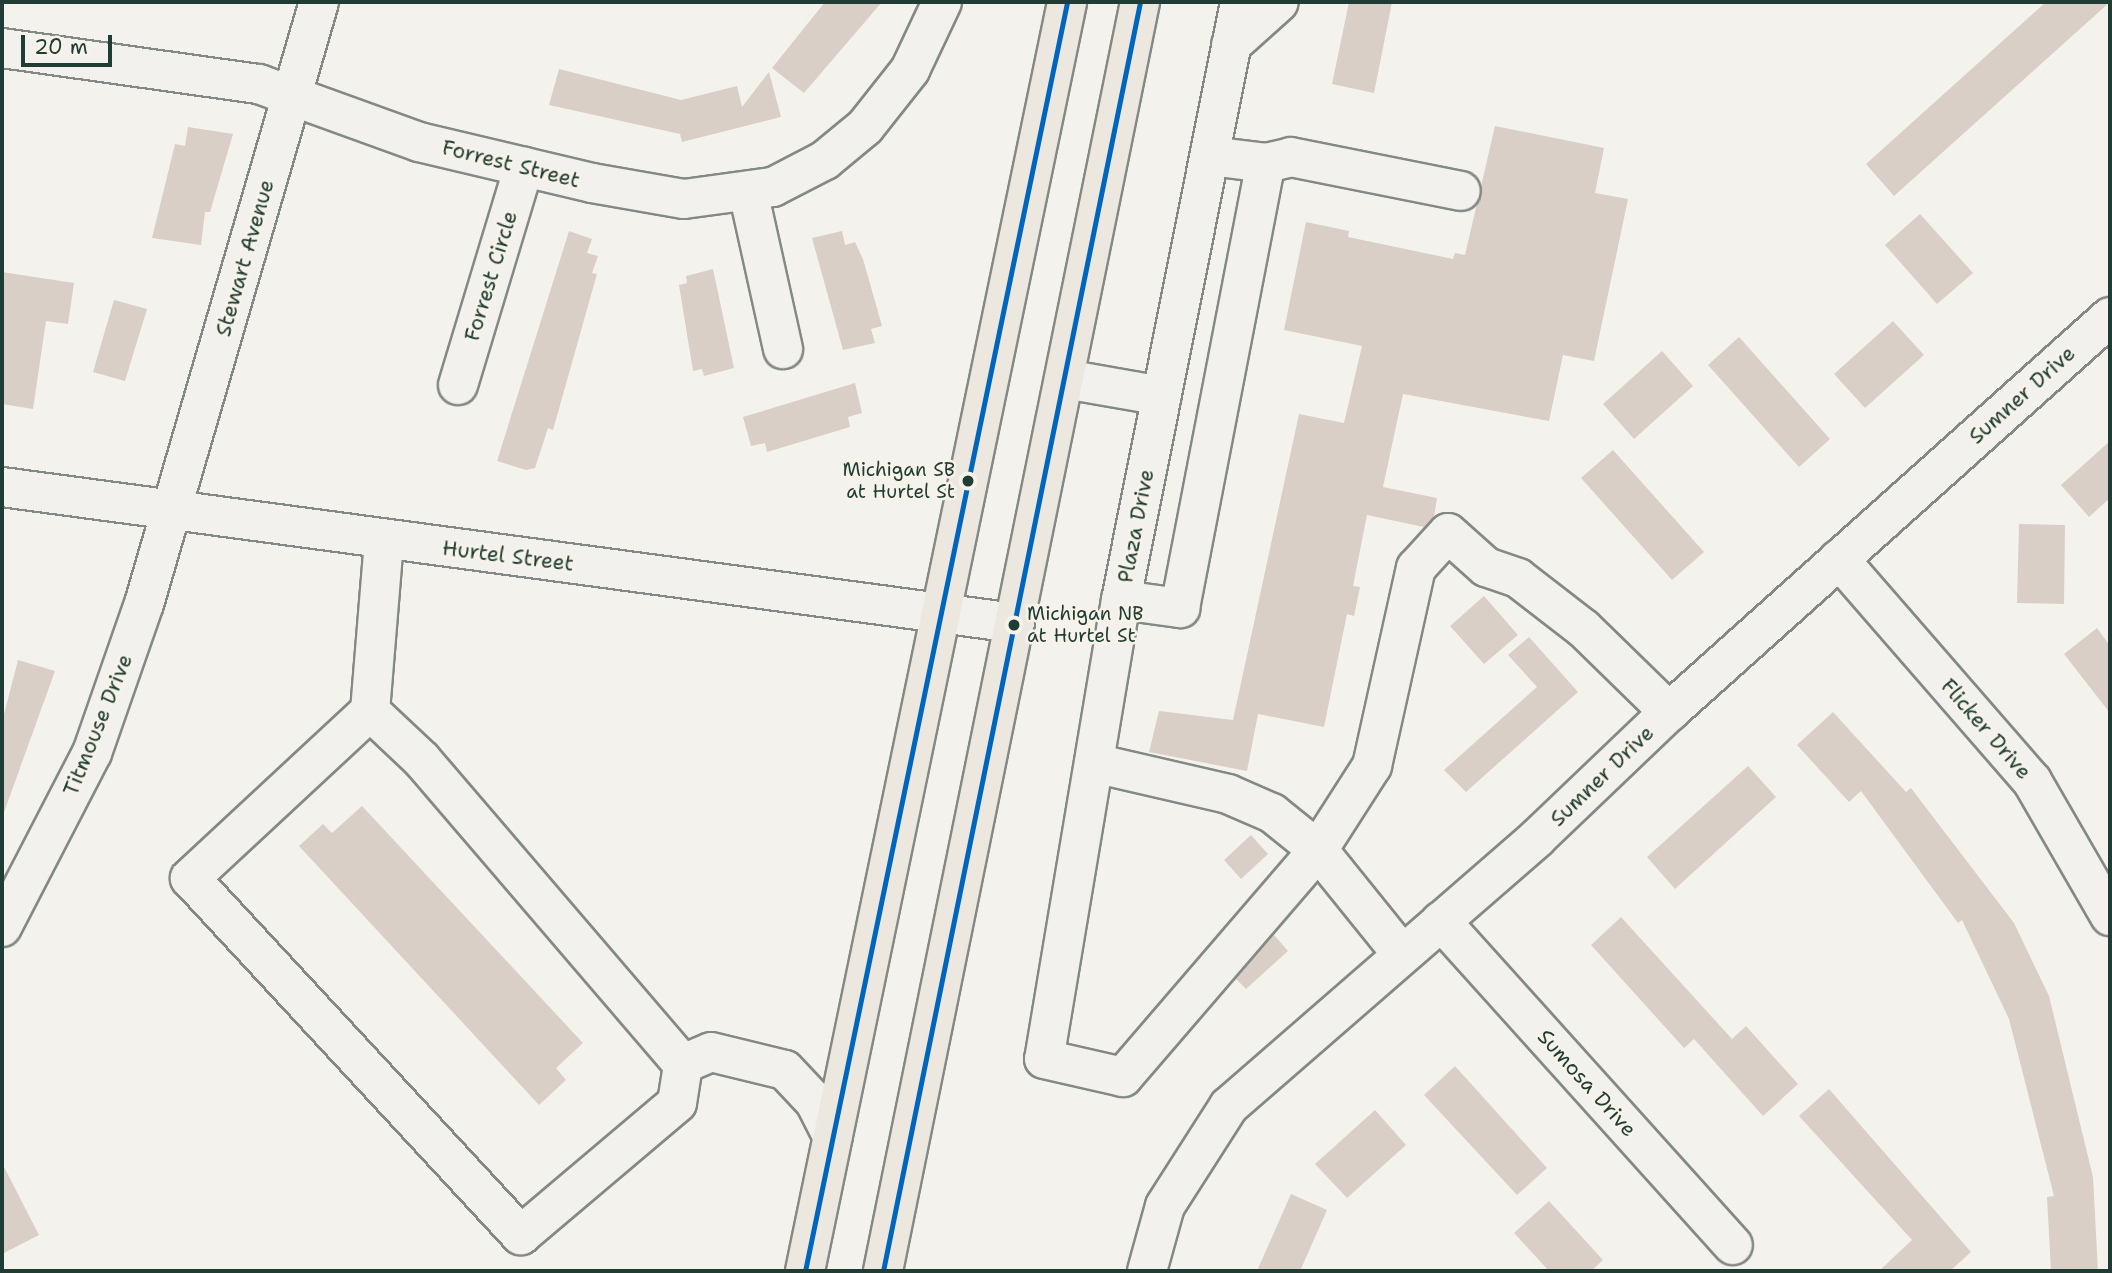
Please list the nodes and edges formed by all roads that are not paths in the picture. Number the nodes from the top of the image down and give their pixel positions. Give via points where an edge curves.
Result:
1 (319, 2) edge
2 (942, 2) edge
3 (1067, 2) edge
4 (1140, 2) edge
5 (1240, 2) edge
6 (1279, 2) edge
7 (1231, 45) junction
8 (2, 48) edge
9 (292, 95) junction
10 (1210, 156) junction
11 (1266, 163) junction
12 (524, 167) junction
13 (748, 191) junction
14 (1461, 191) dead end
15 (2110, 317) edge
16 (783, 349) dead end
17 (1065, 379) junction
18 (458, 386) dead end
19 (1162, 396) junction
20 (2, 487) edge
21 (171, 513) junction
22 (384, 541) junction
23 (1839, 559) junction
24 (1121, 600) junction
25 (943, 611) junction
26 (1015, 623) junction
27 (370, 711) junction
28 (1669, 712) junction
29 (1094, 763) junction
30 (1318, 850) junction
31 (2110, 916) edge
32 (1441, 921) junction
33 (2, 927) edge
34 (1402, 954) junction
35 (683, 1064) junction
36 (833, 1138) junction
37 (1733, 1245) dead end
38 (805, 1271) edge
39 (883, 1271) edge
40 (1147, 1271) edge

1 - 9 street, Stewart Avenue
2 - 13 street, Forrest Street via 910,70 865,127 825,160 773,187
3 - 25 main road
4 - 17 main road
5 - 7 street, Plaza Drive
6 - 7 street
7 - 10 street, Plaza Drive
8 - 9 street, Forrest Street via 258,84
9 - 12 street, Forrest Street via 419,142
9 - 21 street, Stewart Avenue
10 - 11 street
10 - 19 street, Plaza Drive
11 - 14 street via 1291,157
11 - 24 street via 1180,608
12 - 13 street, Forrest Street via 684,199
12 - 18 street, Forrest Circle
13 - 16 street
15 - 23 street, Sumner Drive
17 - 19 street
17 - 26 main road
19 - 24 street, Plaza Drive
20 - 21 street, Hurtel Street
21 - 22 street, Hurtel Street
21 - 33 street, Titmouse Drive via 92,753
22 - 25 street, Hurtel Street
22 - 27 street
23 - 28 street, Sumner Drive
23 - 31 street, Flicker Drive via 2032,781
24 - 29 street, Plaza Drive
25 - 26 street, Hurtel Street
25 - 36 main road
26 - 39 main road
27 - 35 street via 422,760
27 - 35 street via 190,878 521,1235 677,1103
28 - 30 street via 1584,629 1518,578 1486,567 1448,533 1416,568 1372,766
28 - 32 street, Sumner Drive
29 - 30 street via 1228,794 1272,813
29 - 30 street, Plaza Drive via 1044,1059 1123,1077
30 - 34 street
32 - 34 street, Sumner Drive
32 - 37 street, Sumosa Drive
34 - 40 street, Sumner Drive via 1229,1106 1165,1206
35 - 36 street via 711,1052 785,1070 815,1102
36 - 38 main road

